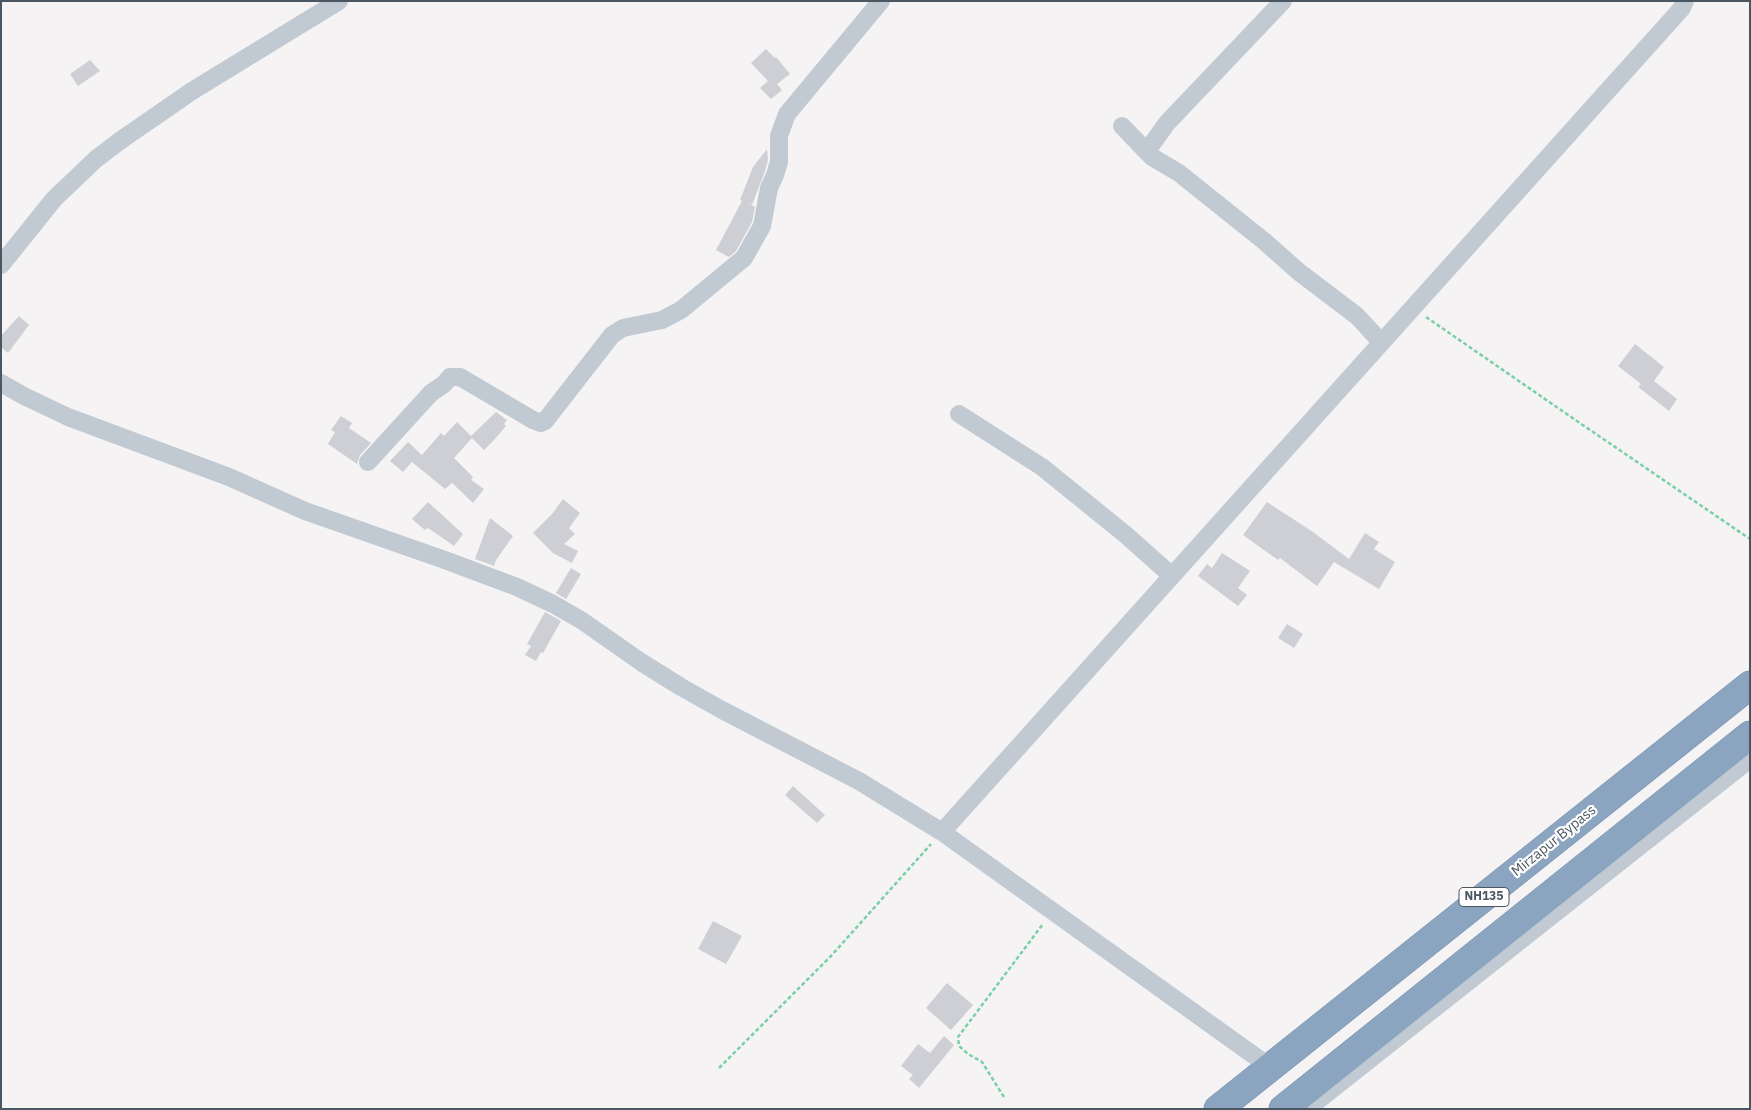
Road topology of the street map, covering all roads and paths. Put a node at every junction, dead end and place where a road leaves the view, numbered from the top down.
1 (338, 1) edge
2 (881, 1) edge
3 (1282, 1) edge
4 (1685, 1) edge
5 (1122, 126) dead end
6 (1147, 151) junction
7 (1, 265) edge
8 (1412, 307) junction
9 (1381, 342) junction
10 (1, 383) edge
11 (959, 414) dead end
12 (368, 462) dead end
13 (1750, 539) edge
14 (1172, 576) junction
15 (1750, 685) edge
16 (1750, 736) edge
17 (1750, 759) edge
18 (942, 832) junction
19 (1053, 910) junction
20 (1270, 1067) junction
21 (719, 1068) dead end
22 (1004, 1097) dead end
23 (1318, 1106) edge
24 (1218, 1109) edge
25 (1283, 1109) edge

1 - 7 street
2 - 12 street
3 - 6 street
4 - 8 street
5 - 6 street
6 - 9 street
8 - 9 street
8 - 13 path
9 - 14 street
10 - 18 street
11 - 14 street
14 - 18 street
15 - 20 highway, Mirzapur Bypass / NH135
16 - 25 highway, NH135
17 - 23 street
18 - 19 street
18 - 21 path
19 - 20 street
19 - 22 path
20 - 24 highway, Mirzapur Bypass / NH135

